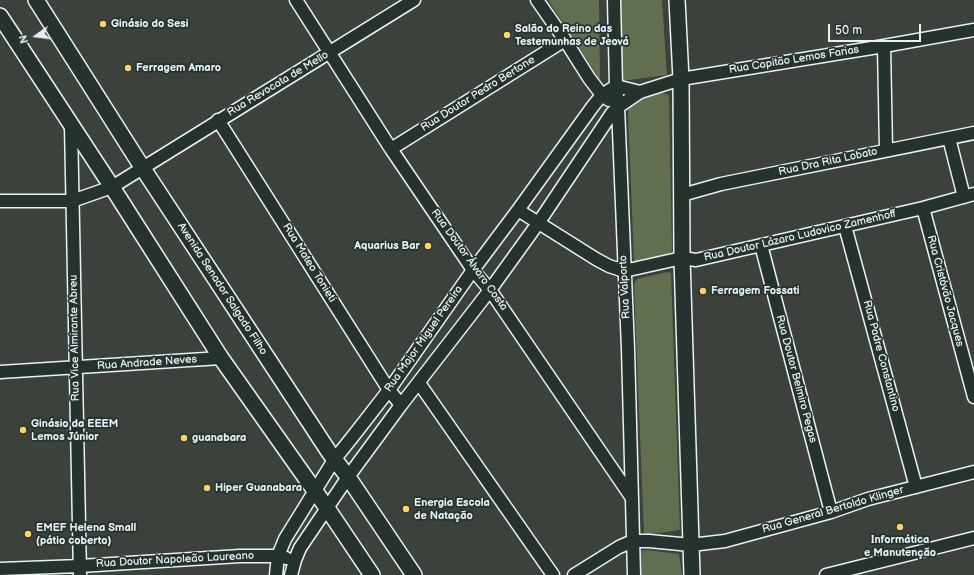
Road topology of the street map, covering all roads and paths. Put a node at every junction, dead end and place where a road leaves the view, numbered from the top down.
1 (36, 0) edge
2 (296, 0) edge
3 (414, 0) edge
4 (537, 0) edge
5 (614, 0) edge
6 (677, 0) edge
7 (0, 16) edge
8 (974, 30) edge
9 (566, 40) junction
10 (884, 46) junction
11 (330, 52) junction
12 (681, 79) junction
13 (616, 86) junction
14 (640, 92) junction
15 (602, 95) junction
16 (618, 107) junction
17 (218, 120) junction
18 (72, 125) junction
19 (974, 133) edge
20 (948, 138) junction
21 (391, 149) junction
22 (886, 150) junction
23 (142, 167) junction
24 (112, 187) junction
25 (682, 195) junction
26 (969, 196) edge
27 (0, 201) edge
28 (72, 201) junction
29 (923, 208) junction
30 (518, 210) junction
31 (539, 222) junction
32 (845, 226) junction
33 (761, 245) junction
34 (682, 258) junction
35 (473, 270) junction
36 (624, 271) junction
37 (490, 290) junction
38 (221, 358) junction
39 (76, 368) junction
40 (0, 372) edge
41 (419, 383) junction
42 (389, 390) junction
43 (974, 397) edge
44 (401, 405) junction
45 (334, 460) junction
46 (974, 472) edge
47 (348, 477) junction
48 (916, 487) junction
49 (315, 492) junction
50 (632, 498) junction
51 (327, 508) junction
52 (831, 512) junction
53 (974, 538) edge
54 (633, 541) junction
55 (691, 545) junction
56 (278, 556) junction
57 (295, 560) junction
58 (0, 569) edge
59 (80, 570) edge
60 (276, 575) edge
61 (291, 575) edge
62 (372, 575) edge
63 (414, 575) edge
64 (553, 575) edge
65 (574, 575) edge
66 (634, 575) edge
67 (692, 575) edge
68 (826, 575) edge

1 - 23 main road, Avenida Senador Salgado Filho
2 - 11 street, Rua Doutor Álvaro Costa
3 - 11 street, Rua Revocata de Mello
4 - 9 street
5 - 13 street, Rua Valporto
6 - 12 main road
7 - 18 main road
8 - 10 street, Rua Capitão Lemos Farias
9 - 15 street
9 - 21 street, Rua Doutor Pedro Bertone
10 - 12 street, Rua Capitão Lemos Farias
10 - 22 street
11 - 17 street, Rua Revocata de Mello
11 - 21 street, Rua Doutor Álvaro Costa
12 - 14 street, Rua Capitão Lemos Farias
12 - 25 main road
13 - 14 street
13 - 15 street, Rua Major Miguel Pereira
13 - 16 street, Rua Valporto
14 - 16 street, Rua Capitão Lemos Farias
15 - 16 street
15 - 30 street, Rua Major Miguel Pereira
16 - 31 street, Rua Major Miguel Pereira
16 - 36 street, Rua Valporto
17 - 23 street, Rua Revocata de Mello
17 - 42 street, Rua Mateo Tonieti
18 - 24 main road
18 - 28 street, Rua Vice Almirante Abreu
19 - 20 street, Rua Dra Rita Lobato
20 - 22 street, Rua Dra Rita Lobato
20 - 26 street
21 - 35 street, Rua Doutor Álvaro Costa
22 - 25 street, Rua Dra Rita Lobato
23 - 24 street, Rua Revocata de Mello
23 - 45 main road, Avenida Senador Salgado Filho
24 - 28 street, Rua Revocata de Mello
24 - 38 main road
25 - 34 main road
26 - 29 street, Rua Doutor Lázaro Ludovico Zamenhoff
27 - 28 street, Rua Revocata de Mello
28 - 39 street, Rua Vice Almirante Abreu
29 - 32 street, Rua Doutor Lázaro Ludovico Zamenhoff
29 - 43 street, Rua Cristóvão Jacques
30 - 31 street
30 - 35 street, Rua Major Miguel Pereira
31 - 36 street
31 - 37 street, Rua Major Miguel Pereira
32 - 33 street, Rua Doutor Lázaro Ludovico Zamenhoff
32 - 48 street, Rua Padre Constantino
33 - 34 street, Rua Doutor Lázaro Ludovico Zamenhoff
33 - 52 street, Rua Doutor Belmiro Pegas
34 - 36 street, Rua Doutor Lázaro Ludovico Zamenhoff
34 - 55 main road
35 - 37 street, Rua Doutor Álvaro Costa
35 - 42 street, Rua Major Miguel Pereira
36 - 50 street, Rua Valporto
37 - 41 street, Rua Major Miguel Pereira
37 - 50 street, Rua Doutor Álvaro Costa
38 - 39 street, Rua Andrade Neves
38 - 49 main road
39 - 40 street, Rua Andrade Neves
39 - 59 street, Rua Vice Almirante Abreu
41 - 44 street, Rua Major Miguel Pereira
41 - 64 street
42 - 44 street, Rua Mateo Tonieti
42 - 45 street, Rua Major Miguel Pereira
44 - 47 street, Rua Major Miguel Pereira
45 - 47 main road, Avenida Senador Salgado Filho
45 - 49 street
46 - 48 street, Rua General Bertoldo Klinger
47 - 51 street
47 - 63 main road, Avenida Senador Salgado Filho
48 - 52 street, Rua General Bertoldo Klinger
49 - 51 main road
49 - 56 street
50 - 54 street, Rua Valporto
51 - 57 street
51 - 62 main road
52 - 55 street, Rua General Bertoldo Klinger
53 - 68 street
54 - 55 street, Rua General Bertoldo Klinger
54 - 65 street
54 - 66 street, Rua Valporto
55 - 67 main road
56 - 57 street, Rua Doutor Napoleão Laureano
56 - 59 street, Rua Doutor Napoleão Laureano
56 - 60 street
57 - 61 street
58 - 59 street, Rua Doutor Napoleão Laureano

